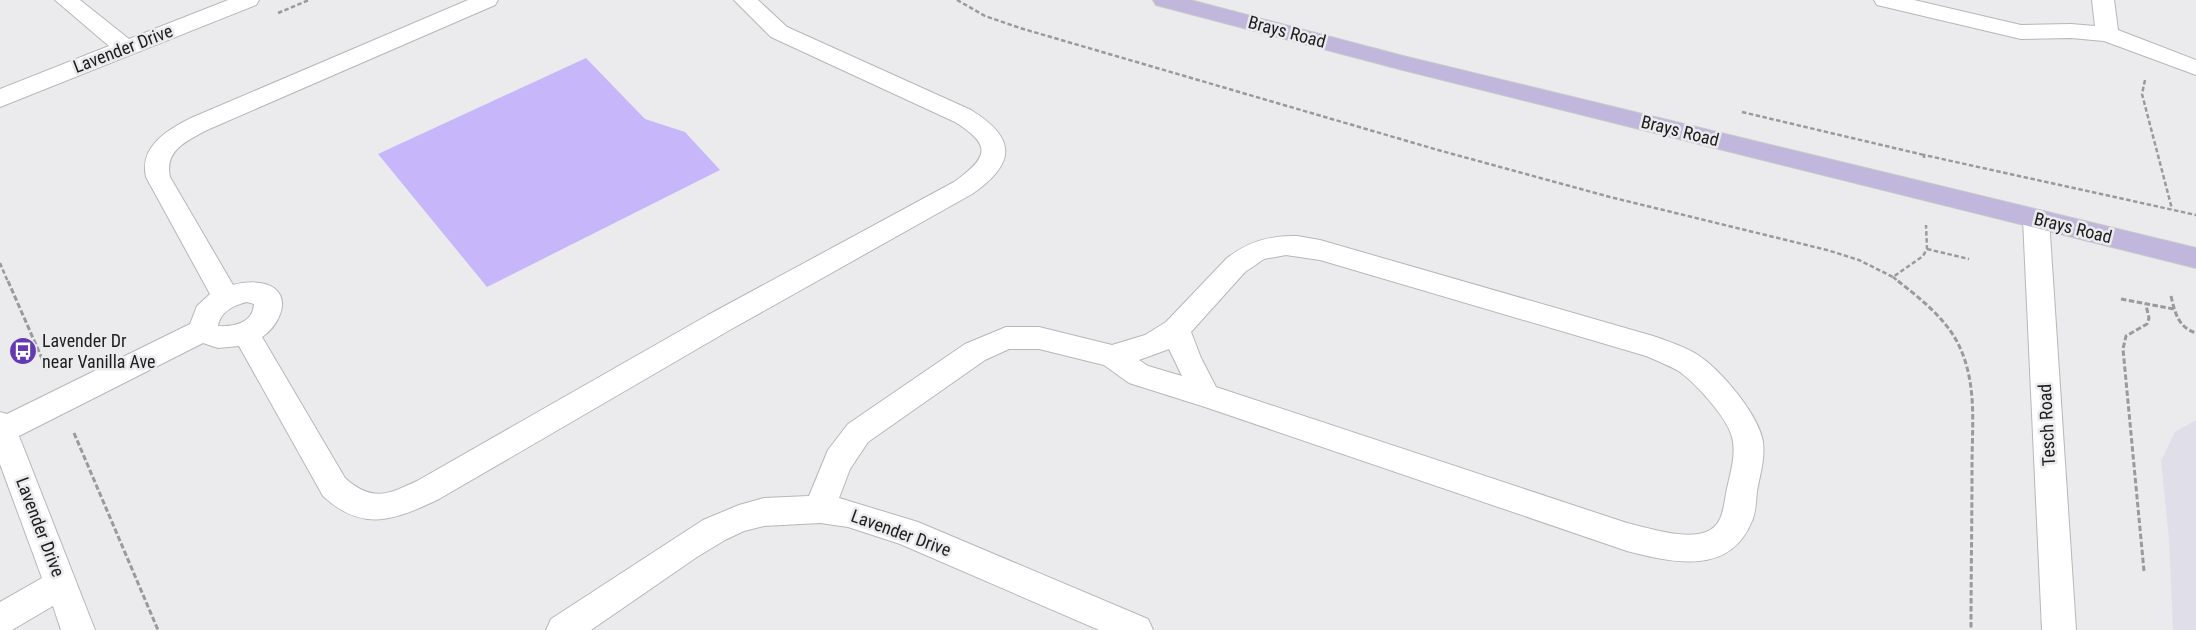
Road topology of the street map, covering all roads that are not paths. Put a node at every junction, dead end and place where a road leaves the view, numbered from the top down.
1 (66, 0) edge
2 (248, 0) edge
3 (487, 0) edge
4 (745, 0) edge
5 (1164, 0) edge
6 (1884, 0) edge
7 (2103, 0) edge
8 (2107, 34) junction
9 (126, 48) junction
10 (2196, 68) edge
11 (0, 99) edge
12 (2036, 219) junction
13 (2196, 258) edge
14 (226, 298) junction
15 (204, 330) junction
16 (1176, 330) junction
17 (246, 334) junction
18 (1112, 356) junction
19 (1206, 395) junction
20 (1, 427) edge
21 (820, 509) junction
22 (62, 584) junction
23 (0, 619) edge
24 (78, 630) edge
25 (563, 630) edge
26 (1136, 630) edge
27 (2059, 630) edge

1 - 9 street
2 - 9 street, Lavender Drive
3 - 14 street
4 - 17 street
5 - 12 main road, Brays Road
6 - 8 street
7 - 8 street
8 - 10 street
9 - 11 street, Lavender Drive
12 - 13 main road, Brays Road
12 - 27 street, Tesch Road
14 - 15 street
14 - 17 street
15 - 17 street
15 - 20 street
16 - 18 street
16 - 19 street
16 - 19 street
18 - 19 street
18 - 21 street
20 - 22 street, Lavender Drive
21 - 25 street, Lavender Drive
21 - 26 street, Lavender Drive
22 - 23 street
22 - 24 street, Lavender Drive

